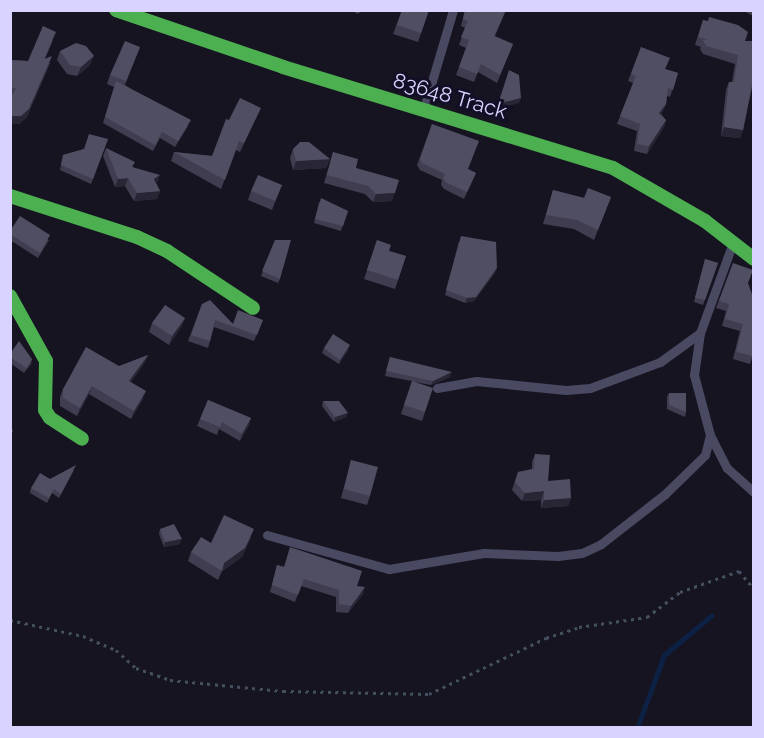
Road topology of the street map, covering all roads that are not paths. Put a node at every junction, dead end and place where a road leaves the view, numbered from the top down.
1 (116, 10) edge
2 (453, 10) edge
3 (423, 111) junction
4 (10, 196) edge
5 (732, 245) junction
6 (753, 259) edge
7 (10, 296) edge
8 (254, 308) dead end
9 (700, 333) junction
10 (437, 388) dead end
11 (710, 435) junction
12 (82, 439) dead end
13 (753, 492) edge
14 (267, 535) dead end

1 - 3 street, 83648 Track
2 - 3 lane
3 - 5 street, 83648 Track
4 - 8 street
5 - 6 street, 83648 Track
5 - 9 lane
7 - 12 street
9 - 10 lane
9 - 11 lane
11 - 13 lane
11 - 14 lane

